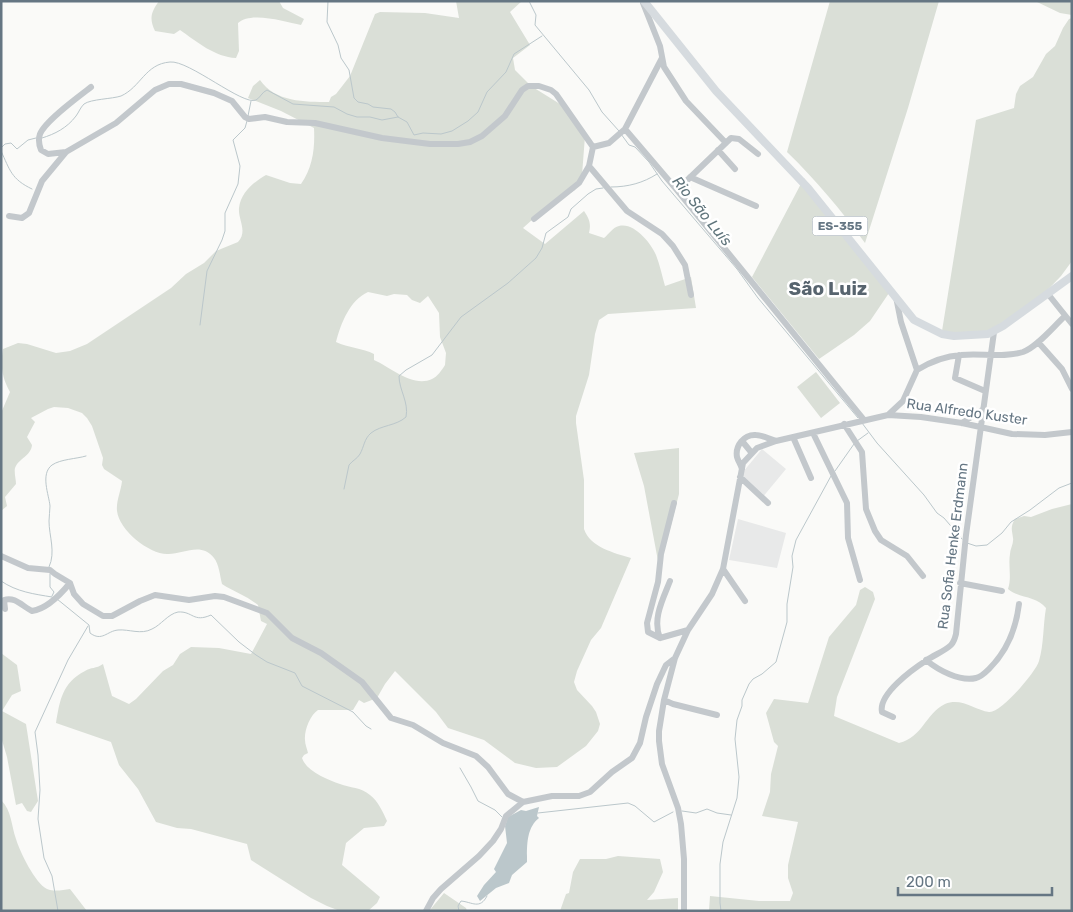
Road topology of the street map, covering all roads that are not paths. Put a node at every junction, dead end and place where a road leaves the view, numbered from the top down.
1 (643, 1) edge
2 (662, 58) junction
3 (91, 87) dead end
4 (622, 131) junction
5 (726, 143) junction
6 (593, 147) junction
7 (718, 150) junction
8 (66, 152) junction
9 (758, 154) dead end
10 (588, 166) junction
11 (735, 169) dead end
12 (690, 177) junction
13 (677, 190) junction
14 (756, 206) dead end
15 (9, 216) dead end
16 (534, 219) dead end
17 (1071, 278) edge
18 (1048, 294) junction
19 (691, 295) dead end
20 (895, 295) junction
21 (1065, 316) junction
22 (1072, 324) edge
23 (994, 332) junction
24 (1038, 342) junction
25 (959, 355) junction
26 (990, 356) junction
27 (917, 370) junction
28 (1072, 389) edge
29 (985, 391) junction
30 (982, 410) junction
31 (888, 415) junction
32 (863, 420) junction
33 (962, 423) junction
34 (847, 424) junction
35 (980, 426) junction
36 (1072, 432) edge
37 (813, 433) junction
38 (754, 435) junction
39 (793, 437) junction
40 (742, 440) junction
41 (776, 441) junction
42 (760, 446) junction
43 (751, 452) junction
44 (743, 470) junction
45 (740, 477) junction
46 (811, 478) dead end
47 (674, 503) dead end
48 (768, 503) dead end
49 (1, 556) edge
50 (723, 569) junction
51 (923, 576) dead end
52 (860, 580) dead end
53 (670, 581) dead end
54 (960, 583) junction
55 (70, 584) junction
56 (1002, 591) dead end
57 (745, 601) dead end
58 (1019, 604) dead end
59 (5, 609) dead end
60 (688, 630) junction
61 (660, 638) junction
62 (675, 658) junction
63 (926, 660) junction
64 (664, 700) junction
65 (717, 715) dead end
66 (894, 717) dead end
67 (523, 802) junction
68 (426, 911) edge
69 (684, 911) edge

1 - 2 street
1 - 20 main road, ES-355
2 - 4 street
2 - 5 street
3 - 8 street
4 - 6 street
4 - 13 street
5 - 7 street
5 - 9 street
6 - 8 street
6 - 10 street
7 - 11 street
7 - 12 street
8 - 15 street
10 - 16 street
10 - 19 street
12 - 13 street
12 - 14 street
13 - 32 street
17 - 18 main road, ES-355
18 - 21 street
18 - 23 main road, ES-355
20 - 23 main road, ES-355
20 - 27 street
21 - 22 street
21 - 24 street
23 - 26 street, Rua Sofia Henke Erdmann
24 - 26 street
24 - 28 street
25 - 26 street
25 - 27 street
25 - 29 street
26 - 29 street, Rua Sofia Henke Erdmann
27 - 31 street
29 - 30 street, Rua Sofia Henke Erdmann
30 - 33 street
30 - 35 street, Rua Sofia Henke Erdmann
31 - 32 street, Rua Alfredo Kuster
31 - 33 street, Rua Alfredo Kuster
32 - 34 street, Rua Alfredo Kuster
33 - 35 street, Rua Alfredo Kuster
34 - 37 street, Rua Alfredo Kuster
34 - 51 street
35 - 36 street, Rua Alfredo Kuster
35 - 54 street, Rua Sofia Henke Erdmann
37 - 39 street, Rua Alfredo Kuster
37 - 52 street
38 - 40 street
38 - 41 street
38 - 42 street
39 - 41 street, Rua Alfredo Kuster
39 - 46 street
40 - 43 street
40 - 44 street
41 - 42 street, Rua Alfredo Kuster
42 - 43 street, Rua Alfredo Kuster
43 - 44 street
44 - 45 street
45 - 48 street
45 - 50 street
47 - 61 street
49 - 55 street
50 - 57 street
50 - 60 street
53 - 61 street
54 - 56 street
54 - 63 street, Rua Sofia Henke Erdmann
55 - 59 street
55 - 67 street
58 - 63 street
60 - 61 street
60 - 62 street
62 - 64 street
62 - 67 street
63 - 66 street, Rua Sofia Henke Erdmann
64 - 65 street
64 - 69 street
67 - 68 street

